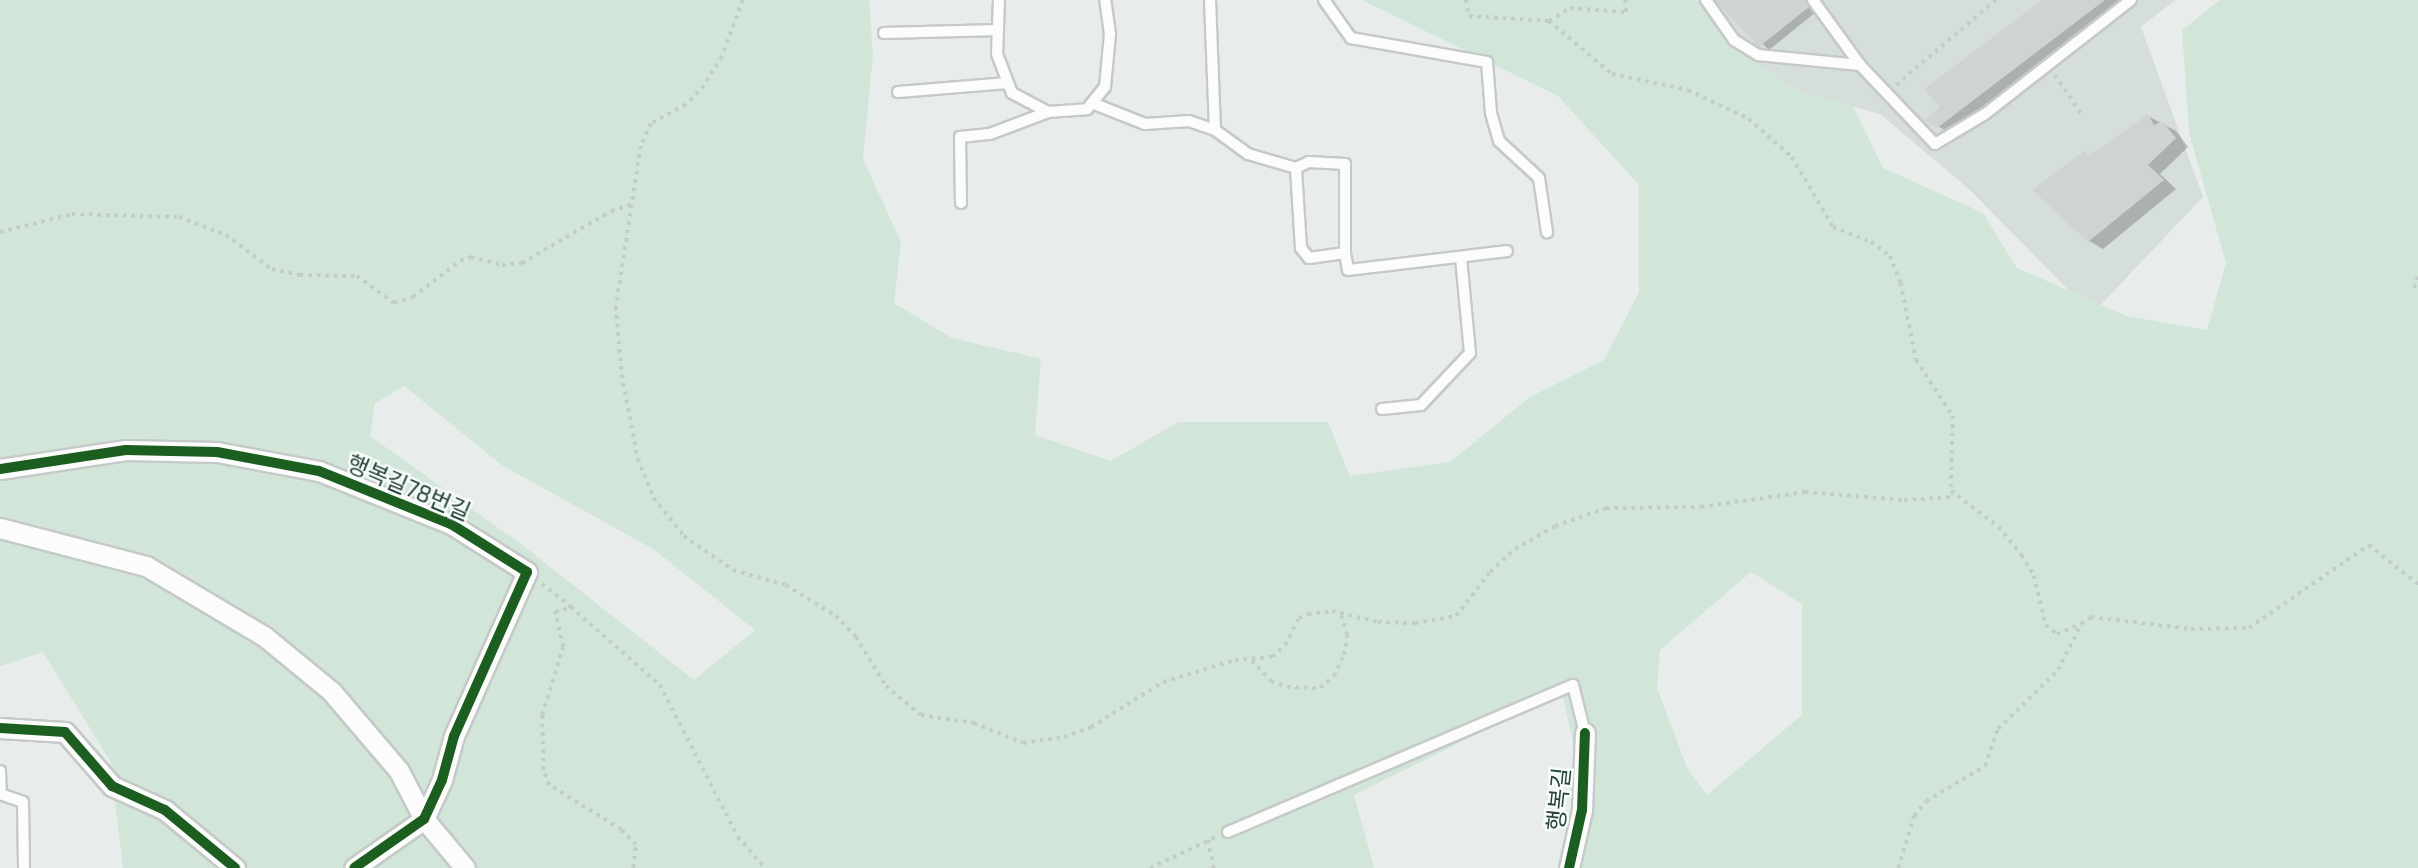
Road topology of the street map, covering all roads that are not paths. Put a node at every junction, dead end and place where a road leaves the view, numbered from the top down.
1 (999, 0) edge
2 (1105, 0) edge
3 (1210, 0) edge
4 (1324, 0) edge
5 (1706, 0) edge
6 (1813, 0) edge
7 (2131, 0) edge
8 (998, 30) junction
9 (884, 33) dead end
10 (1860, 65) junction
11 (1008, 83) junction
12 (898, 92) dead end
13 (1092, 103) junction
14 (1048, 112) junction
15 (1215, 130) junction
16 (1296, 168) junction
17 (961, 203) dead end
18 (1547, 232) dead end
19 (1507, 251) dead end
20 (1345, 253) junction
21 (1461, 257) junction
22 (1382, 409) dead end
23 (0, 469) edge
24 (0, 528) edge
25 (0, 728) edge
26 (1585, 733) joint
27 (0, 771) edge
28 (1, 794) edge
29 (424, 818) junction
30 (1228, 832) dead end
31 (24, 868) edge
32 (234, 868) edge
33 (354, 868) edge
34 (465, 868) edge
35 (1569, 868) edge

1 - 8 lane
2 - 13 lane
3 - 15 lane
4 - 18 lane
5 - 10 lane
6 - 10 lane
7 - 10 lane
8 - 9 lane
8 - 11 lane
11 - 12 lane
11 - 14 lane
13 - 14 lane
13 - 15 lane
14 - 17 lane
15 - 16 lane
16 - 20 lane
16 - 20 lane
19 - 21 lane
20 - 21 lane
21 - 22 lane
23 - 29 street, 행복길78번길
24 - 29 street
25 - 32 street
26 - 30 lane
26 - 35 street, 행복길
27 - 28 lane
28 - 31 lane
29 - 33 street
29 - 34 street

